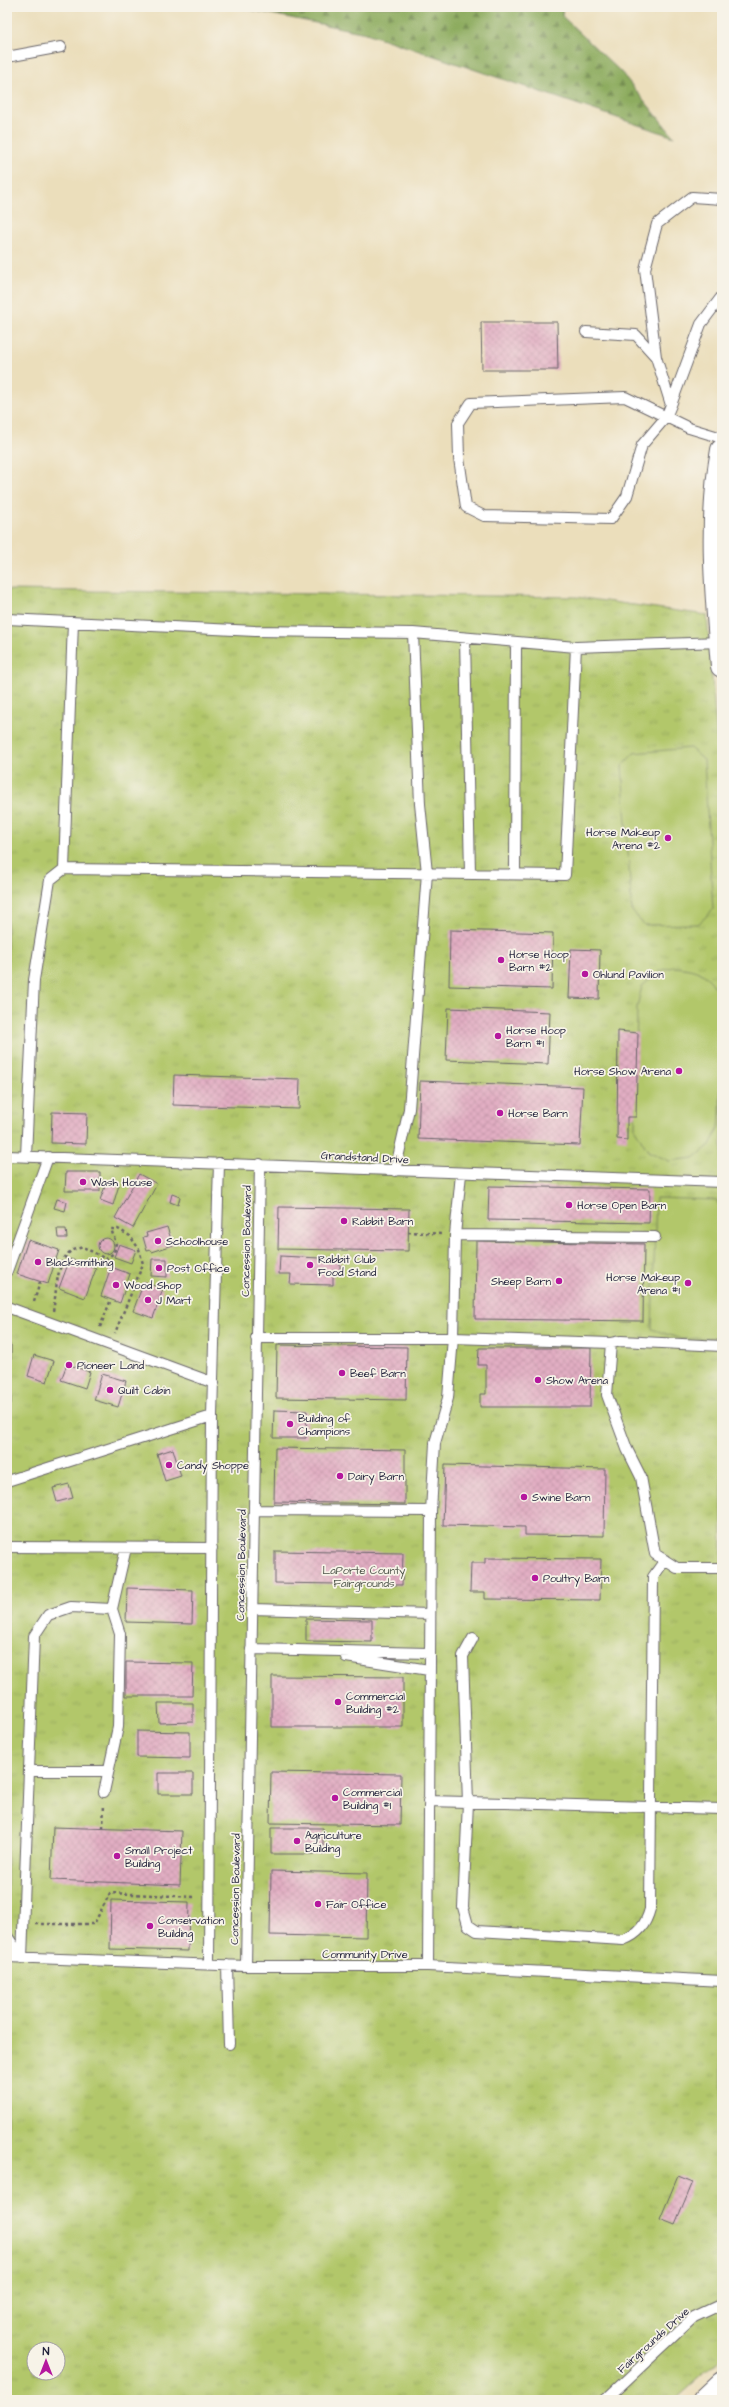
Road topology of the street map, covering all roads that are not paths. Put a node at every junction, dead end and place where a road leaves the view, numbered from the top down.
1 (62, 47) dead end
2 (7, 57) edge
3 (722, 199) edge
4 (722, 296) edge
5 (586, 332) dead end
6 (656, 357) junction
7 (671, 405) junction
8 (666, 417) junction
9 (722, 438) edge
10 (722, 450) edge
11 (7, 619) edge
12 (73, 622) junction
13 (413, 633) junction
14 (465, 638) junction
15 (516, 642) junction
16 (720, 642) junction
17 (576, 647) junction
18 (722, 666) edge
19 (64, 869) junction
20 (427, 873) junction
21 (470, 873) junction
22 (515, 874) junction
23 (7, 1156) edge
24 (26, 1156) junction
25 (48, 1157) junction
26 (219, 1163) junction
27 (260, 1164) junction
28 (395, 1170) junction
29 (461, 1174) junction
30 (722, 1182) edge
31 (455, 1235) junction
32 (655, 1238) dead end
33 (7, 1271) edge
34 (7, 1307) edge
35 (256, 1338) junction
36 (453, 1338) junction
37 (611, 1343) junction
38 (722, 1346) edge
39 (214, 1383) junction
40 (212, 1416) junction
41 (7, 1481) edge
42 (254, 1510) junction
43 (432, 1511) junction
44 (7, 1547) edge
45 (126, 1548) junction
46 (212, 1548) junction
47 (665, 1560) junction
48 (722, 1568) edge
49 (112, 1609) junction
50 (252, 1609) junction
51 (430, 1614) junction
52 (473, 1638) dead end
53 (251, 1649) junction
54 (306, 1651) junction
55 (430, 1653) junction
56 (429, 1670) junction
57 (29, 1771) junction
58 (107, 1771) junction
59 (104, 1792) road end
60 (428, 1801) junction
61 (468, 1803) junction
62 (652, 1807) junction
63 (722, 1809) edge
64 (7, 1936) edge
65 (7, 1957) edge
66 (22, 1958) junction
67 (209, 1965) junction
68 (227, 1966) junction
69 (246, 1966) junction
70 (428, 1966) junction
71 (722, 1981) edge
72 (229, 2044) dead end
73 (722, 2304) edge
74 (722, 2383) edge
75 (605, 2400) edge
76 (704, 2400) edge

1 - 2 lane
3 - 6 lane
4 - 7 lane
5 - 6 lane
6 - 7 lane
7 - 8 lane
8 - 8 lane
8 - 9 lane
10 - 16 street
11 - 12 lane
12 - 13 lane
12 - 19 lane
13 - 14 lane
13 - 20 lane
14 - 15 lane
14 - 21 lane
15 - 17 lane
15 - 22 lane
16 - 17 lane
16 - 18 street
17 - 22 lane
19 - 20 lane
19 - 24 lane
20 - 21 lane
20 - 28 lane
21 - 22 lane
23 - 24 lane, Grandstand Drive
24 - 25 lane, Grandstand Drive
25 - 26 lane, Grandstand Drive
25 - 33 lane
26 - 27 lane, Grandstand Drive
26 - 39 lane
27 - 28 lane, Grandstand Drive
27 - 35 lane, Concession Boulevard
28 - 29 lane, Grandstand Drive
29 - 30 lane, Grandstand Drive
29 - 31 lane
31 - 32 lane
31 - 36 lane
34 - 39 lane
35 - 36 lane
35 - 42 lane, Concession Boulevard
36 - 37 lane
36 - 43 lane
37 - 38 lane
37 - 47 lane
39 - 40 lane
40 - 41 lane
40 - 46 lane
42 - 43 lane
42 - 50 lane, Concession Boulevard
43 - 51 lane
44 - 45 lane
45 - 46 lane
45 - 49 lane
46 - 67 lane
47 - 48 lane
47 - 62 lane
49 - 57 lane
49 - 58 lane
50 - 51 lane
50 - 53 lane, Concession Boulevard
51 - 55 lane
52 - 61 lane
53 - 54 lane
53 - 69 lane, Concession Boulevard
54 - 55 lane
54 - 56 lane
55 - 56 lane
56 - 60 lane
57 - 58 lane
57 - 66 lane
58 - 59 lane
60 - 61 lane
60 - 70 lane
61 - 62 lane
61 - 62 lane
62 - 63 lane
64 - 66 lane
65 - 66 lane, Community Drive
66 - 67 lane, Community Drive
67 - 68 lane, Community Drive
68 - 69 lane, Community Drive
68 - 72 lane
69 - 70 lane, Community Drive
70 - 71 lane, Community Drive
73 - 75 lane, Fairgrounds Drive
74 - 76 street

